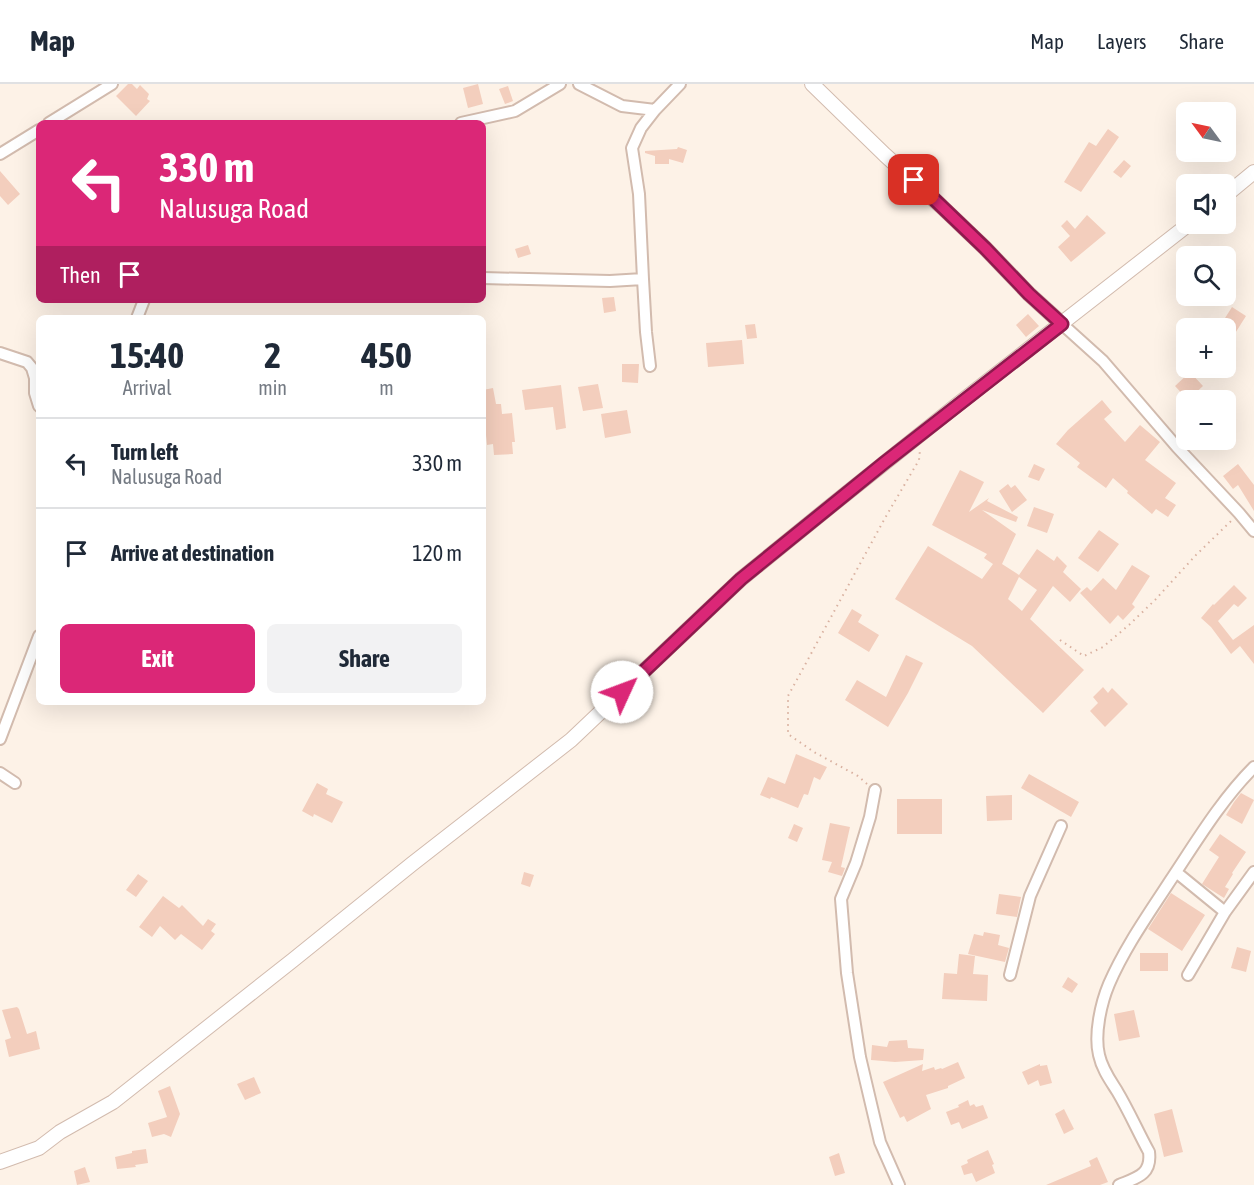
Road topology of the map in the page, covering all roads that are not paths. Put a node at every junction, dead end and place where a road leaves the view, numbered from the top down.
1 (112, 84) edge
2 (561, 84) edge
3 (579, 84) edge
4 (680, 84) edge
5 (812, 84) edge
6 (655, 110) junction
7 (54, 120) edge
8 (474, 120) edge
9 (36, 131) edge
10 (0, 154) edge
11 (1254, 172) edge
12 (1236, 187) edge
13 (1176, 234) edge
14 (486, 278) edge
15 (643, 279) junction
16 (1062, 324) junction
17 (0, 353) edge
18 (650, 366) dead end
19 (36, 396) edge
20 (1254, 531) edge
21 (36, 644) edge
22 (0, 739) edge
23 (1254, 767) edge
24 (0, 773) edge
25 (15, 783) dead end
26 (875, 790) road end
27 (1061, 826) dead end
28 (1254, 872) edge
29 (1176, 873) junction
30 (1225, 912) junction
31 (1010, 975) dead end
32 (1188, 975) dead end
33 (0, 1162) edge
34 (899, 1185) edge
35 (1119, 1185) edge

1 - 7 street
2 - 8 street
3 - 6 street
4 - 6 street
5 - 16 street
6 - 15 street
9 - 10 street
11 - 12 street
13 - 16 street
14 - 15 street
15 - 18 street
16 - 20 street
16 - 33 street
17 - 19 street
21 - 22 street
23 - 29 street
24 - 25 street
26 - 34 street
27 - 31 street
28 - 30 street
29 - 30 street
29 - 35 street
30 - 32 street

